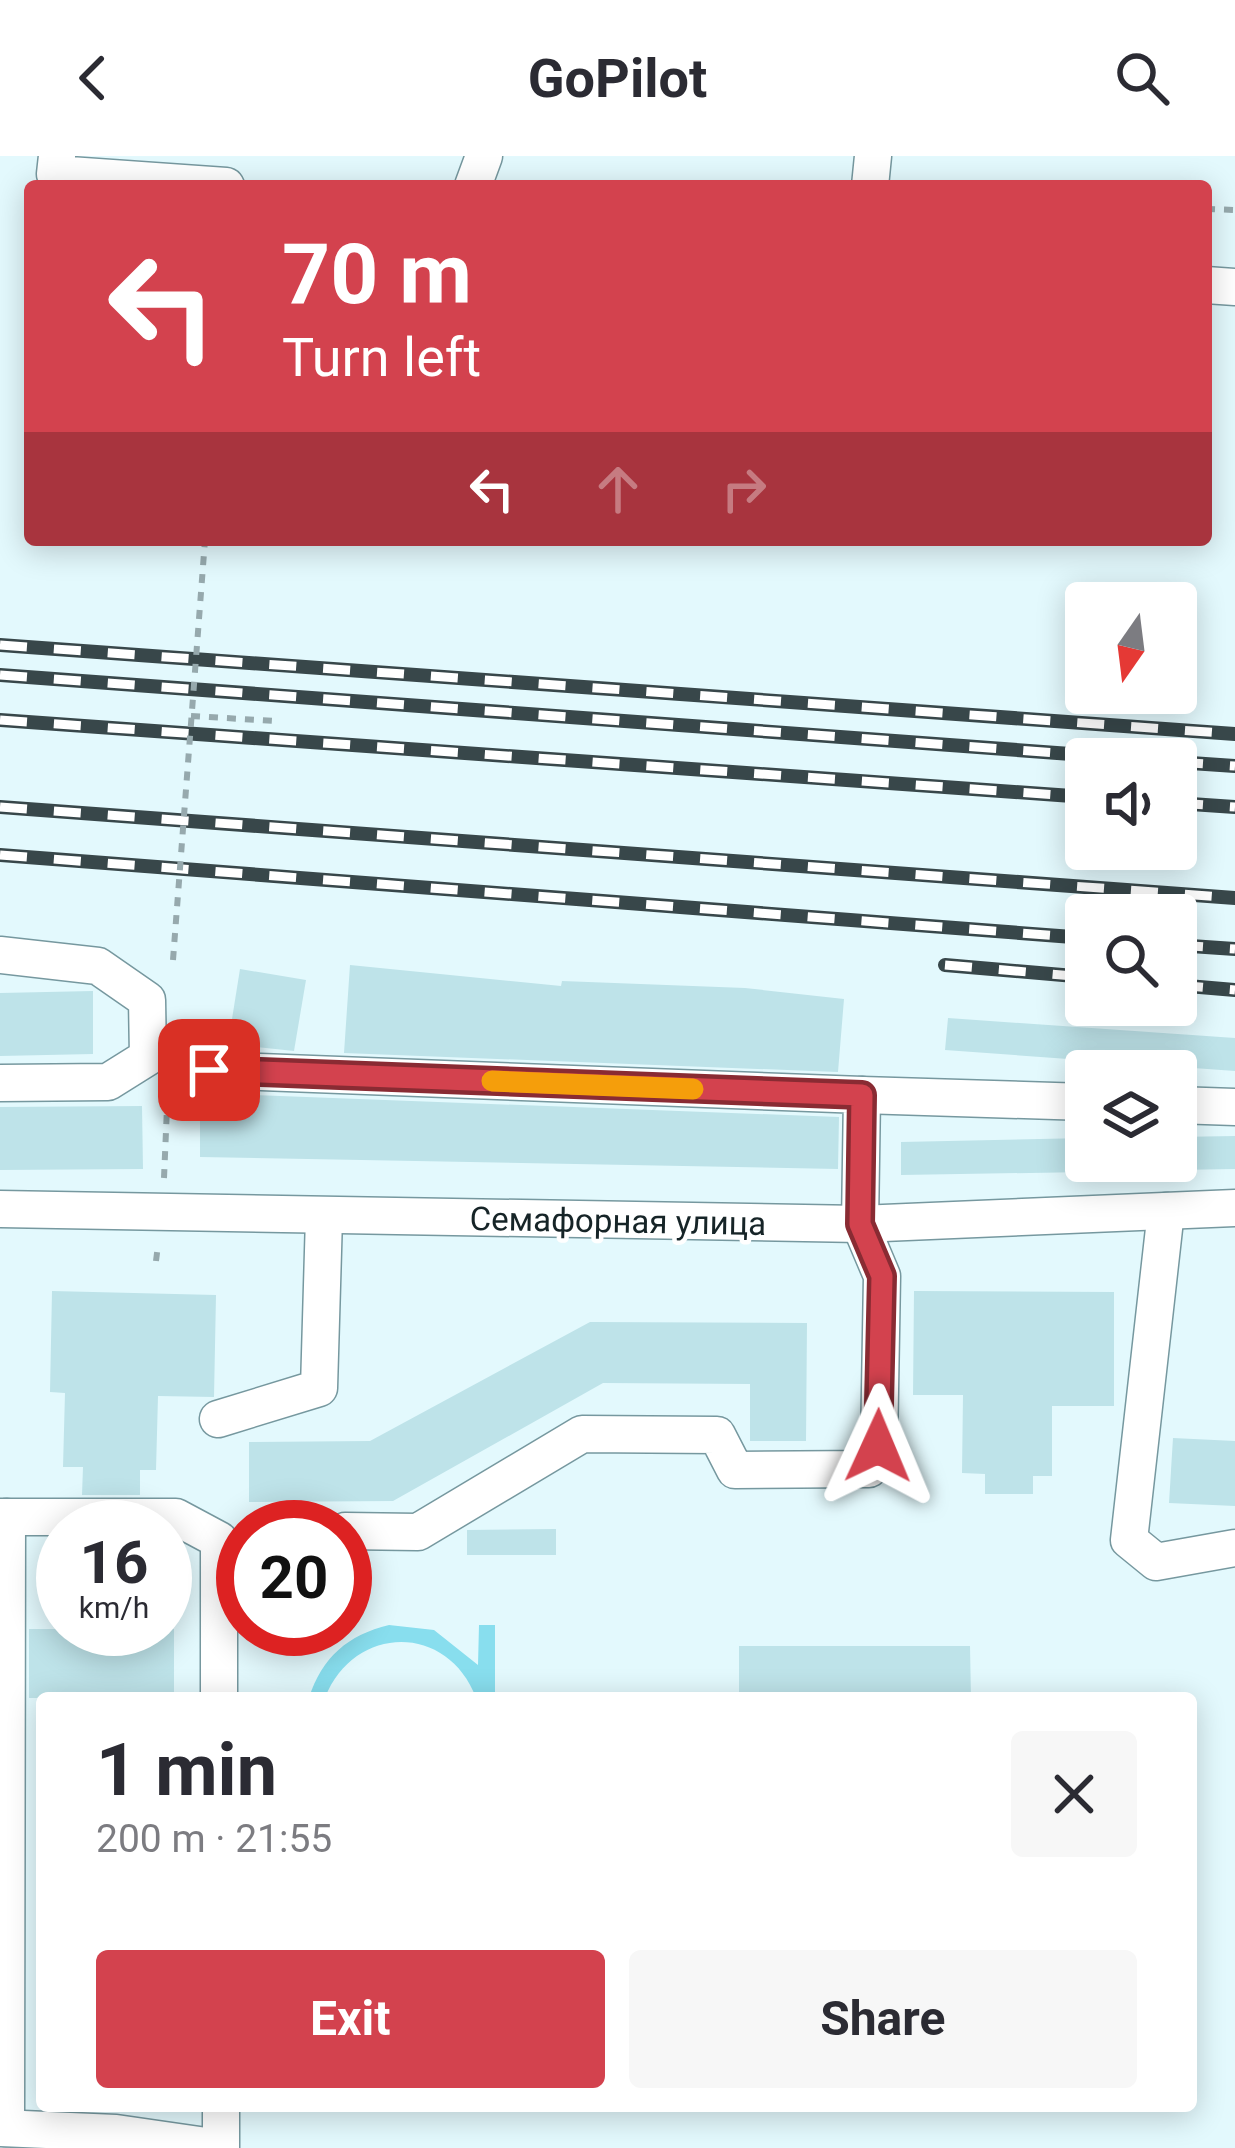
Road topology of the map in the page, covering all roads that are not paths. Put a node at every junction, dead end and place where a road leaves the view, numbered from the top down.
1 (57, 156) edge
2 (140, 180) edge
3 (0, 955) edge
4 (209, 1070) dead end
5 (0, 1083) edge
6 (862, 1095) junction
7 (1065, 1101) edge
8 (1197, 1106) edge
9 (1235, 1107) edge
10 (1235, 1208) edge
11 (0, 1209) edge
12 (1166, 1211) junction
13 (324, 1216) junction
14 (860, 1224) junction
15 (218, 1419) dead end
16 (4, 1517) edge
17 (372, 1531) edge
18 (1235, 1548) edge
19 (219, 1692) edge
20 (221, 2112) edge
21 (3, 2128) edge
22 (116, 2140) edge
23 (220, 2148) edge

1 - 2 street
3 - 5 street
4 - 6 street
6 - 7 street
6 - 14 street
8 - 9 street
10 - 12 street, Семафорная улица
11 - 13 street, Семафорная улица
12 - 14 street, Семафорная улица
12 - 18 street
13 - 14 street, Семафорная улица
13 - 15 street
14 - 17 street
16 - 19 street
16 - 21 street
20 - 23 street
21 - 22 street
22 - 23 street

